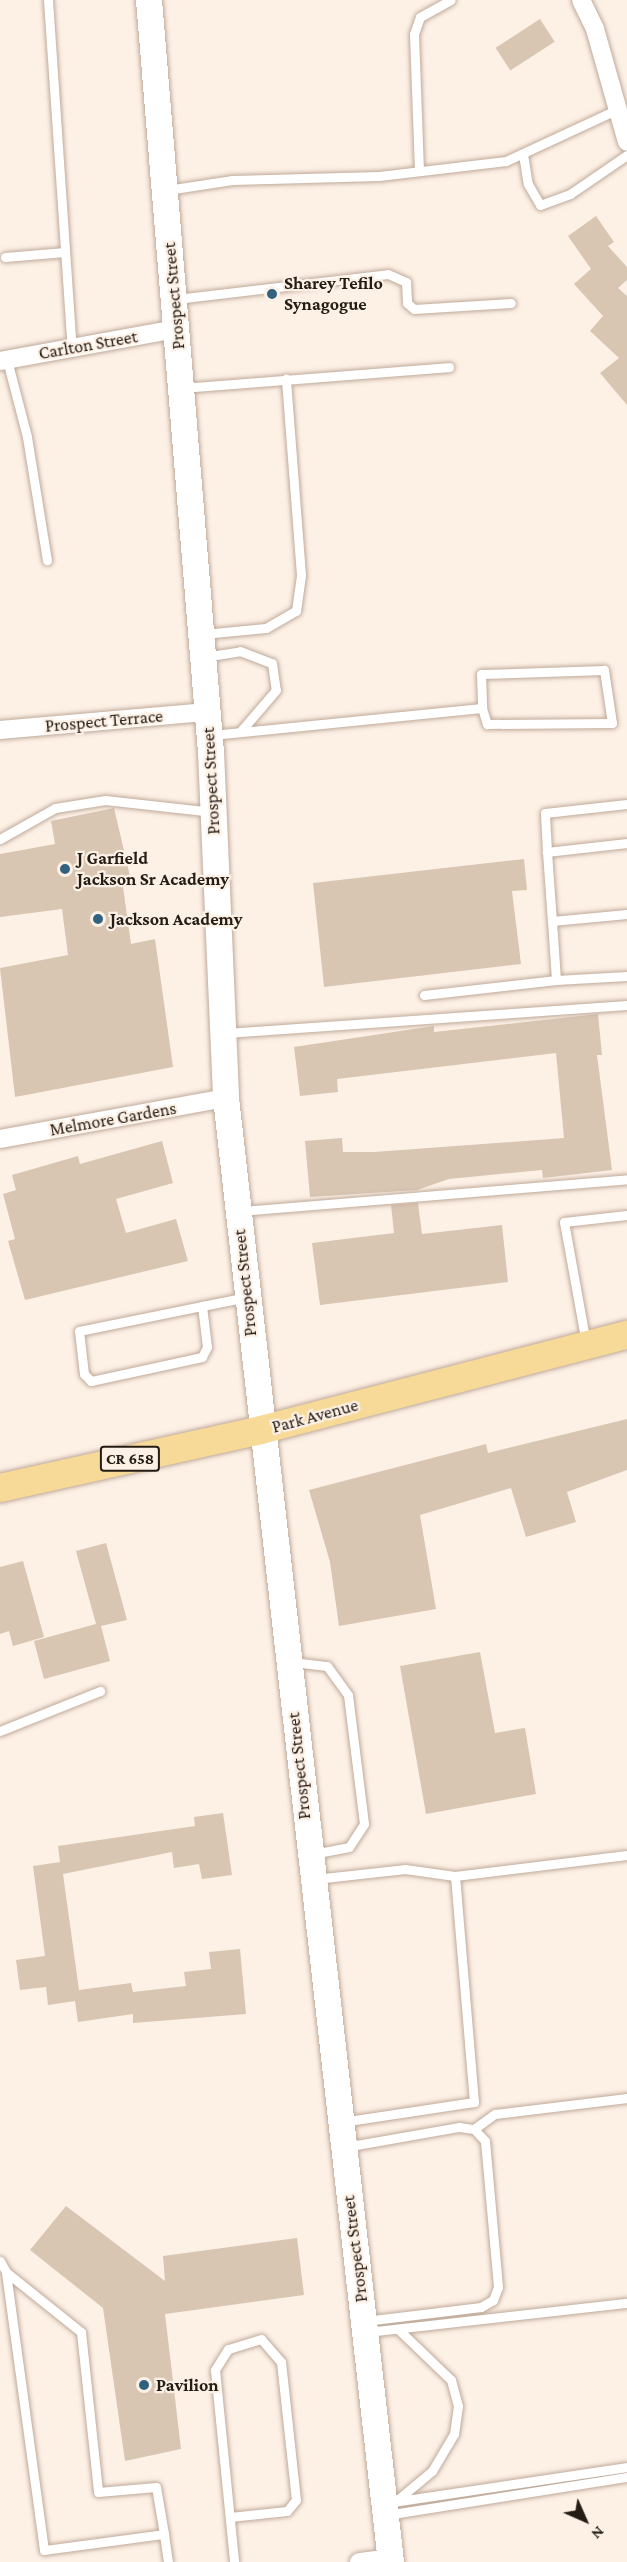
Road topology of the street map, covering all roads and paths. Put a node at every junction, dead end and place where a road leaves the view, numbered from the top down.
1 (48, 0) edge
2 (149, 0) edge
3 (451, 0) edge
4 (581, 0) edge
5 (618, 109) junction
6 (627, 142) edge
7 (523, 154) junction
8 (627, 155) edge
9 (419, 171) junction
10 (165, 190) junction
11 (65, 252) junction
12 (5, 257) dead end
13 (174, 299) junction
14 (511, 303) dead end
15 (176, 329) junction
16 (72, 348) junction
17 (4, 361) edge
18 (449, 367) dead end
19 (285, 379) junction
20 (181, 388) junction
21 (47, 560) dead end
22 (202, 646) junction
23 (482, 708) junction
24 (208, 723) junction
25 (0, 730) edge
26 (240, 732) junction
27 (627, 804) edge
28 (213, 812) junction
29 (0, 839) edge
30 (627, 843) edge
31 (547, 852) junction
32 (627, 914) edge
33 (552, 921) junction
34 (627, 976) edge
35 (556, 980) junction
36 (424, 995) dead end
37 (627, 1005) edge
38 (223, 1033) junction
39 (226, 1098) junction
40 (0, 1139) edge
41 (627, 1179) edge
42 (238, 1211) junction
43 (627, 1215) edge
44 (247, 1297) junction
45 (202, 1306) junction
46 (627, 1335) edge
47 (587, 1345) junction
48 (261, 1430) junction
49 (0, 1488) edge
50 (287, 1662) junction
51 (100, 1691) dead end
52 (0, 1731) edge
53 (627, 1855) edge
54 (311, 1867) junction
55 (455, 1876) junction
56 (627, 2098) edge
57 (474, 2128) junction
58 (341, 2135) junction
59 (0, 2261) edge
60 (6, 2272) junction
61 (627, 2303) edge
62 (364, 2327) junction
63 (398, 2329) junction
64 (627, 2467) edge
65 (627, 2477) edge
66 (388, 2506) junction
67 (230, 2517) junction
68 (164, 2534) junction
69 (390, 2560) edge
70 (168, 2562) edge
71 (234, 2562) edge
72 (359, 2562) edge

1 - 11 lane
2 - 10 street, Prospect Street
3 - 9 lane
4 - 5 street
5 - 6 street
5 - 7 lane
7 - 8 lane
7 - 9 lane
9 - 10 lane
10 - 13 street, Prospect Street
11 - 12 lane
11 - 16 lane
13 - 14 lane
13 - 15 street, Prospect Street
15 - 16 street, Carlton Street
15 - 20 street, Prospect Street
16 - 17 street, Carlton Street
17 - 21 lane
18 - 19 lane
19 - 20 lane
19 - 22 lane
20 - 22 street, Prospect Street
22 - 24 street, Prospect Street
22 - 26 lane
23 - 23 lane
23 - 26 lane
24 - 25 street, Prospect Terrace
24 - 26 lane
24 - 28 street, Prospect Street
27 - 31 lane
28 - 29 lane
28 - 38 street, Prospect Street
30 - 31 lane
31 - 33 lane
32 - 33 lane
33 - 35 lane
34 - 35 lane
35 - 36 lane
37 - 38 lane
38 - 39 street, Prospect Street
39 - 40 street, Melmore Gardens
39 - 42 street, Prospect Street
41 - 42 lane
42 - 44 street, Prospect Street
43 - 47 lane
44 - 45 lane
44 - 48 street, Prospect Street
45 - 45 lane
46 - 47 main road, Park Avenue / CR 658
47 - 48 main road, Park Avenue / CR 658
48 - 49 main road, Park Avenue / CR 658
48 - 50 street, Prospect Street
50 - 54 street, Prospect Street
50 - 54 lane
51 - 52 lane
53 - 55 lane
54 - 55 lane
54 - 58 street, Prospect Street
55 - 58 lane
56 - 57 lane
57 - 58 lane
57 - 62 lane
58 - 62 street, Prospect Street
59 - 60 lane
60 - 68 lane
60 - 68 lane
61 - 63 lane
62 - 63 lane
62 - 66 street, Prospect Street
63 - 66 lane
64 - 66 lane
65 - 66 lane
66 - 69 street, Prospect Street
67 - 67 lane
67 - 71 lane
68 - 70 lane
69 - 72 street

